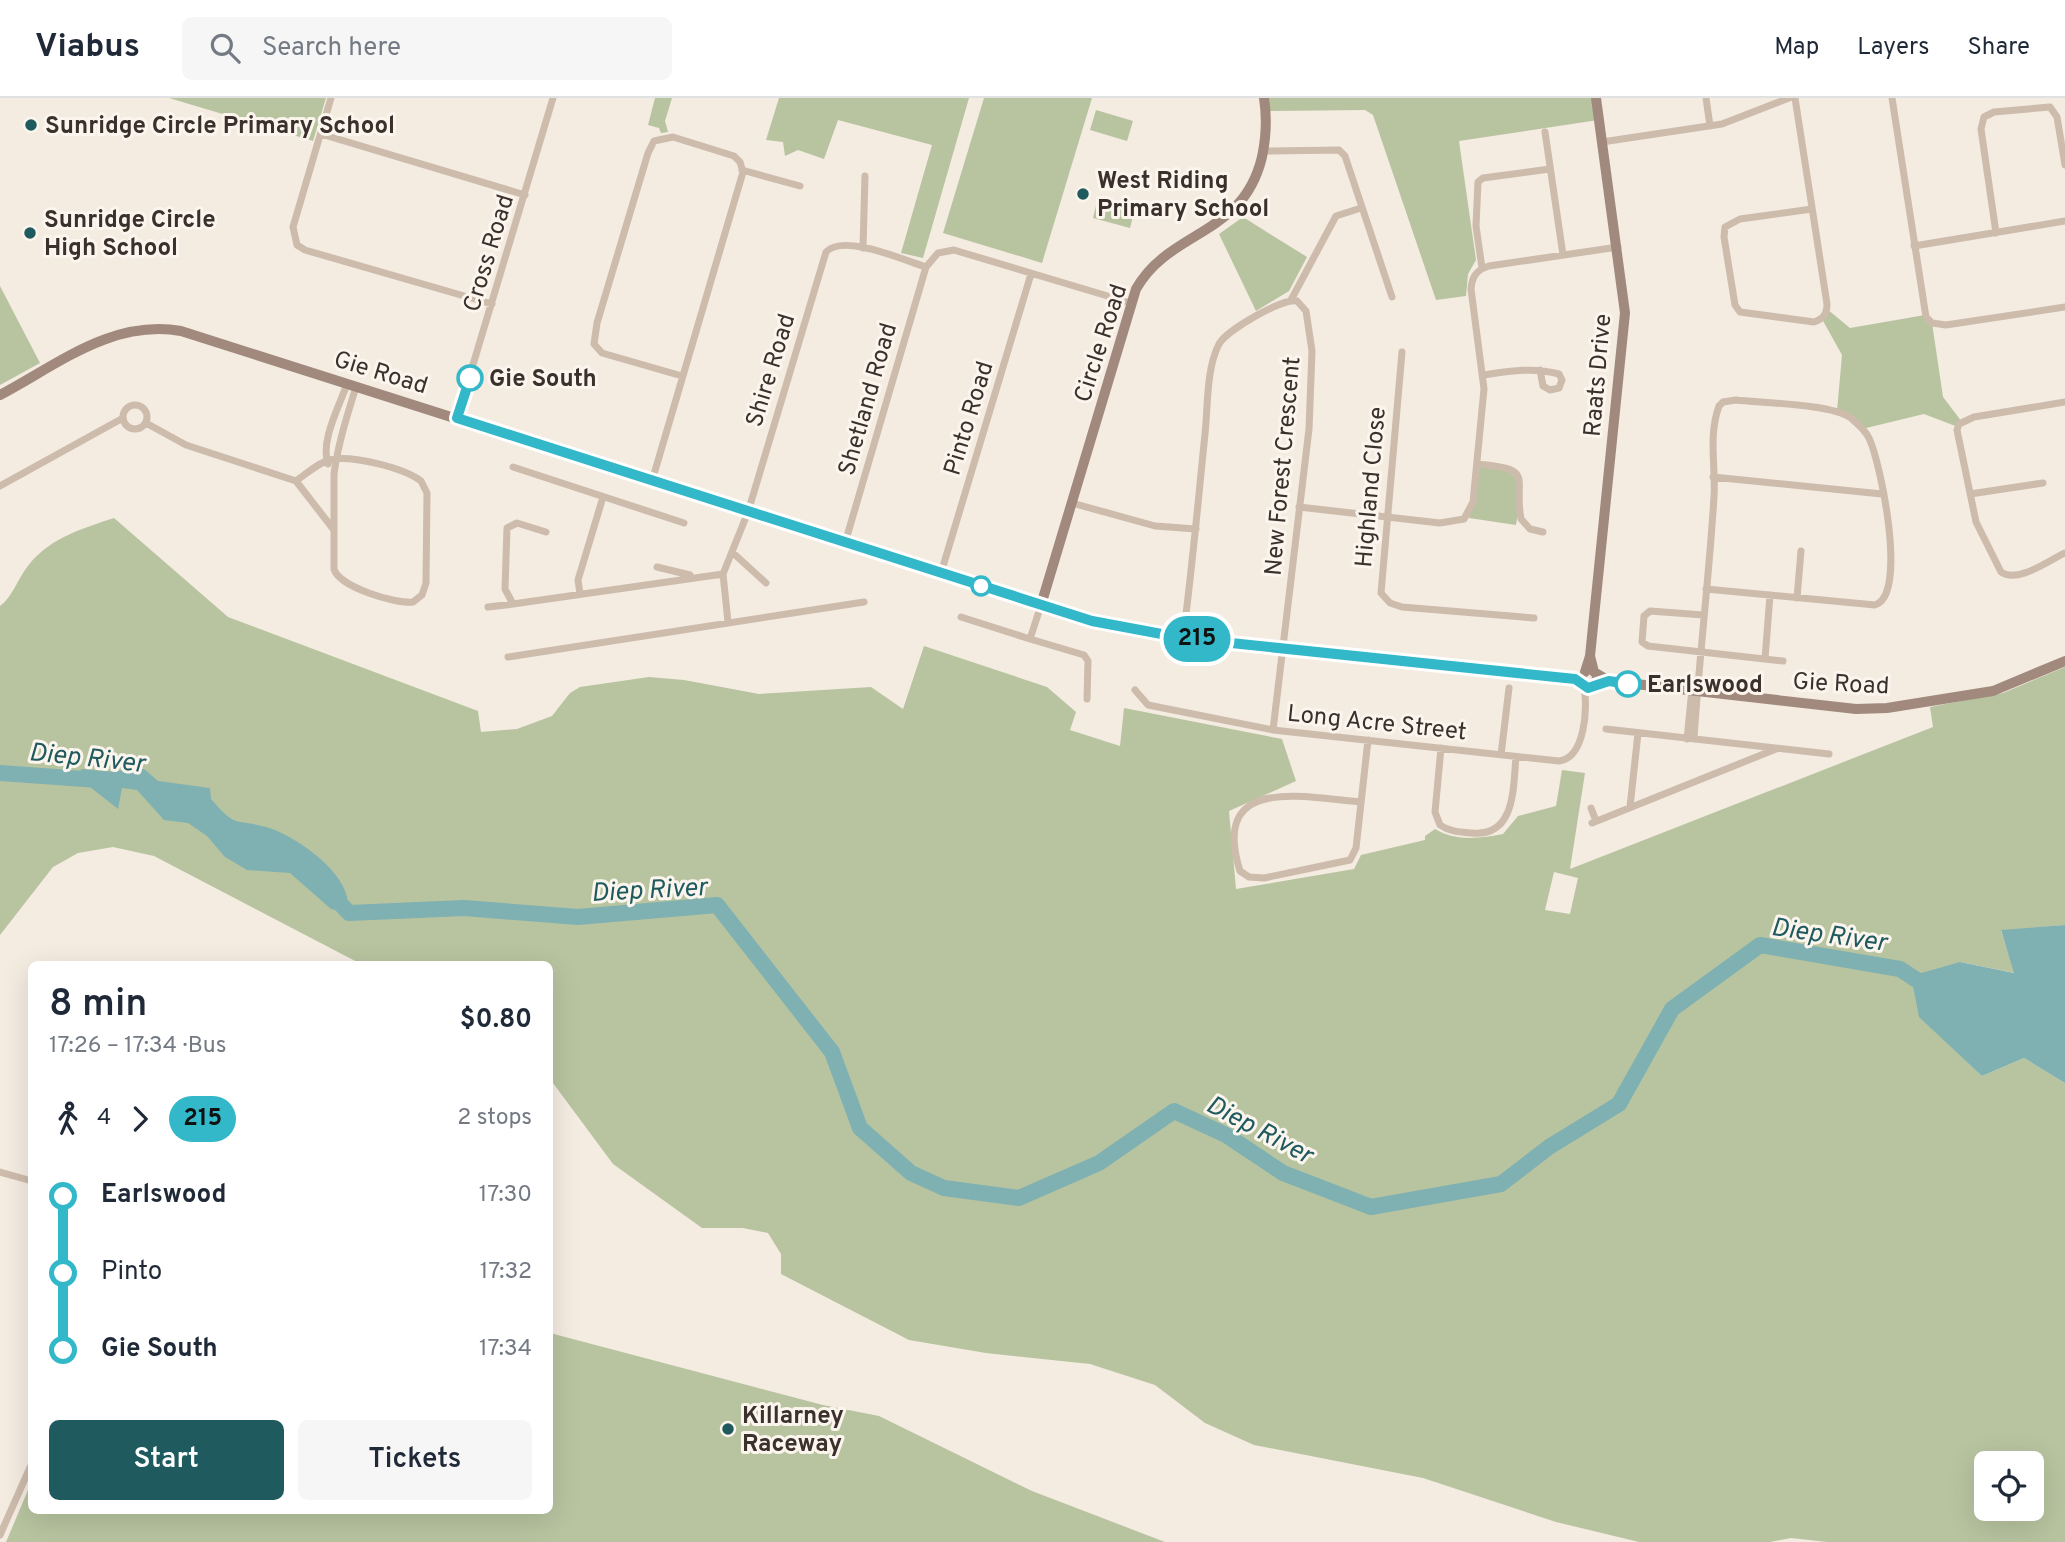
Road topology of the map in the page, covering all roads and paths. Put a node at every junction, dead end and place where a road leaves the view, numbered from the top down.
1 (331, 98) edge
2 (553, 98) edge
3 (1264, 98) edge
4 (1596, 98) edge
5 (1706, 98) edge
6 (1789, 98) edge
7 (1795, 98) edge
8 (1892, 98) edge
9 (1710, 126) junction
10 (1545, 132) dead end
11 (321, 134) junction
12 (1602, 142) junction
13 (1263, 151) junction
14 (2065, 165) edge
15 (1550, 169) junction
16 (743, 170) junction
17 (865, 177) dead end
18 (800, 186) dead end
19 (525, 195) junction
20 (1361, 208) junction
21 (1812, 209) junction
22 (2065, 221) edge
23 (1996, 233) junction
24 (1914, 246) junction
25 (1618, 247) junction
26 (863, 248) junction
27 (1563, 255) junction
28 (926, 267) junction
29 (1482, 268) junction
30 (1031, 274) junction
31 (1392, 296) dead end
32 (1291, 300) junction
33 (1131, 303) junction
34 (492, 304) junction
35 (2065, 307) edge
36 (1402, 352) dead end
37 (1540, 370) dead end
38 (1484, 375) junction
39 (682, 376) junction
40 (352, 386) junction
41 (0, 395) edge
42 (2065, 402) edge
43 (123, 418) junction
44 (457, 418) junction
45 (146, 423) junction
46 (336, 458) junction
47 (326, 460) junction
48 (1477, 464) junction
49 (513, 467) dead end
50 (334, 474) junction
51 (1713, 477) junction
52 (296, 481) junction
53 (652, 481) junction
54 (2043, 483) dead end
55 (0, 485) edge
56 (1882, 494) junction
57 (1970, 494) junction
58 (603, 497) junction
59 (1072, 503) junction
60 (1299, 508) junction
61 (748, 512) junction
62 (1388, 518) junction
63 (684, 523) dead end
64 (1196, 529) junction
65 (335, 531) junction
66 (547, 532) dead end
67 (1543, 532) dead end
68 (845, 543) junction
69 (1801, 551) dead end
70 (732, 552) junction
71 (2065, 553) edge
72 (657, 567) dead end
73 (941, 573) junction
74 (723, 574) junction
75 (694, 576) junction
76 (766, 583) dead end
77 (1706, 589) junction
78 (580, 594) junction
79 (1770, 595) junction
80 (1797, 598) junction
81 (864, 602) dead end
82 (513, 604) junction
83 (1041, 605) junction
84 (488, 607) dead end
85 (1703, 615) junction
86 (961, 617) dead end
87 (1534, 618) dead end
88 (728, 622) junction
89 (1183, 638) junction
90 (1030, 639) junction
91 (1283, 648) junction
92 (1699, 651) junction
93 (508, 657) dead end
94 (1765, 659) junction
95 (1783, 661) dead end
96 (2065, 661) edge
97 (1588, 681) junction
98 (1509, 688) dead end
99 (1135, 690) dead end
100 (1695, 691) junction
101 (1087, 699) dead end
102 (1606, 729) dead end
103 (1273, 730) junction
104 (1638, 733) junction
105 (1690, 739) junction
106 (1368, 740) junction
107 (1748, 746) junction
108 (1441, 748) junction
109 (1777, 749) junction
110 (1829, 754) dead end
111 (1501, 755) junction
112 (1516, 757) junction
113 (1742, 764) junction
114 (1360, 802) junction
115 (1630, 807) junction
116 (1591, 808) dead end
117 (0, 1172) edge
118 (28, 1180) edge
119 (28, 1472) edge
120 (0, 1535) edge

1 - 11 street
2 - 19 street, Cross Road
3 - 13 street, Circle Road
4 - 12 street, Raats Drive
5 - 9 street
6 - 9 street
7 - 21 street
8 - 24 street
9 - 12 street
10 - 15 street
11 - 19 street
11 - 34 street
12 - 25 street, Raats Drive
13 - 20 street
13 - 33 street, Circle Road
14 - 23 street
15 - 27 street
15 - 29 street
16 - 18 street
16 - 39 street
16 - 39 street
17 - 26 street
19 - 34 street, Cross Road
20 - 31 street
20 - 32 street
21 - 21 street
22 - 23 street
23 - 24 street
24 - 35 street
25 - 27 street
25 - 97 street, Raats Drive
26 - 28 street
26 - 61 street, Shire Road
27 - 29 street
28 - 30 street
28 - 68 street, Shetland Road
29 - 38 street
30 - 33 street
30 - 73 street, Pinto Road
32 - 60 street, New Forest Crescent
32 - 64 street
33 - 59 street, Circle Road
34 - 44 street, Cross Road
36 - 62 street, Highland Close
37 - 38 street
38 - 48 street
39 - 53 street
40 - 41 street, Gie Road
40 - 44 street, Gie Road
40 - 46 street
40 - 47 street
42 - 57 street
43 - 45 street
43 - 45 street
43 - 55 street
44 - 53 street, Gie Road
45 - 52 street
46 - 47 street
46 - 50 street
46 - 65 street
47 - 50 street
47 - 52 street
48 - 62 street
48 - 67 street
49 - 58 street
50 - 65 street
51 - 56 street
51 - 56 street
51 - 77 street
52 - 65 street
53 - 61 street, Gie Road
54 - 57 street
56 - 80 street
57 - 71 street
58 - 63 street
58 - 78 street
59 - 64 street
59 - 83 street, Circle Road
60 - 62 street
60 - 91 street, New Forest Crescent
61 - 68 street, Gie Road
61 - 70 street, Shire Road
62 - 87 street, Highland Close
64 - 89 street
66 - 82 street
68 - 73 street, Gie Road
69 - 80 street
70 - 74 street, Shire Road
70 - 76 street
72 - 75 street
73 - 83 street, Gie Road
74 - 75 street
74 - 88 street
75 - 78 street
77 - 79 street
77 - 85 street
78 - 82 street
79 - 80 street
79 - 94 street
81 - 88 street
82 - 84 street
83 - 89 street, Gie Road
83 - 90 street
85 - 92 street
85 - 92 street
86 - 90 street
88 - 93 street
89 - 91 street, Gie Road
90 - 101 street
91 - 97 street, Gie Road
91 - 103 street, Long Acre Street
92 - 94 street
92 - 100 street
94 - 95 street
96 - 100 street, Gie Road
97 - 100 street, Gie Road
97 - 112 street, Long Acre Street
98 - 111 street
99 - 103 street
100 - 105 street
102 - 104 street
103 - 106 street, Long Acre Street
104 - 105 street
104 - 115 street
105 - 107 street
106 - 108 street, Long Acre Street
106 - 114 street
107 - 109 street
107 - 113 street
108 - 111 street, Long Acre Street
108 - 112 street
109 - 110 street
109 - 113 street
111 - 112 street, Long Acre Street
113 - 115 street
114 - 114 street
115 - 116 street
117 - 118 street
119 - 120 street

